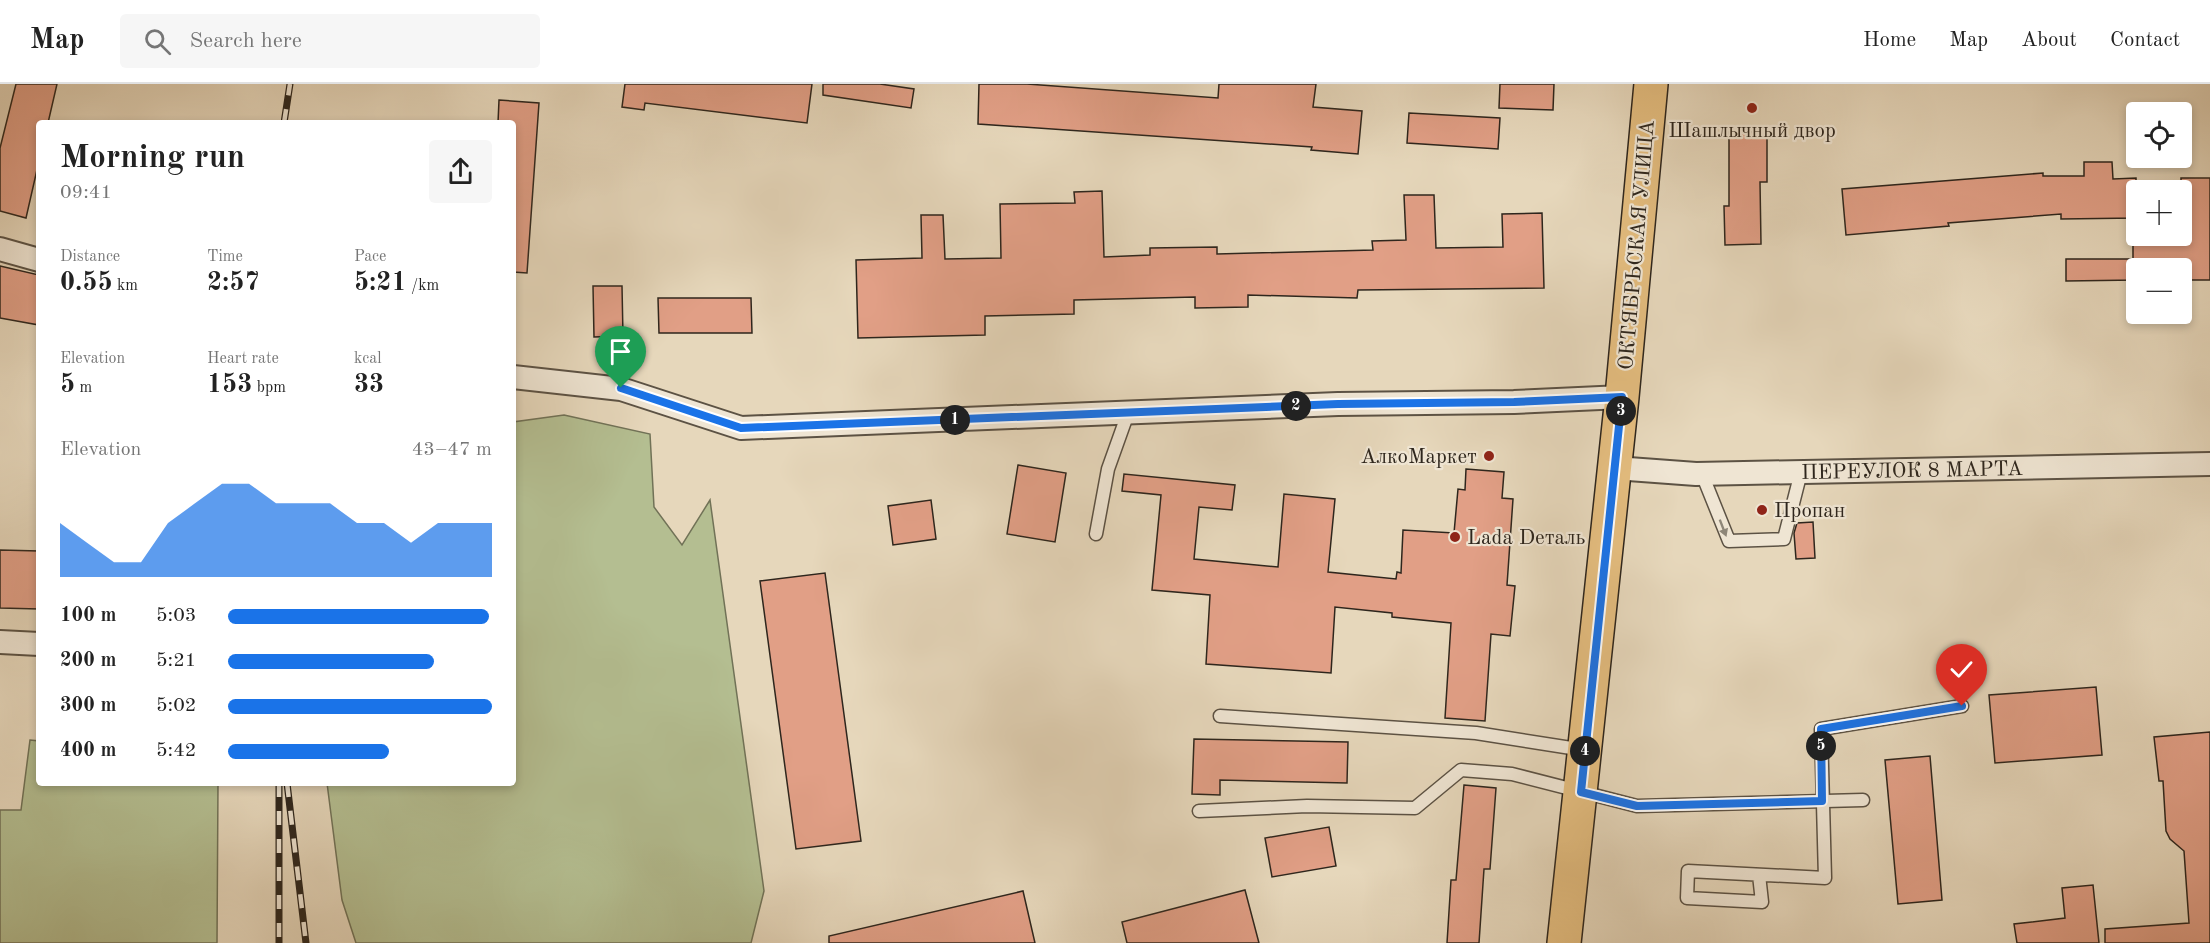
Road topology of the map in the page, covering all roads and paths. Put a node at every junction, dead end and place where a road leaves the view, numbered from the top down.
1 (1651, 84) edge
2 (0, 249) edge
3 (36, 259) edge
4 (516, 377) edge
5 (1622, 397) junction
6 (1128, 413) junction
7 (2210, 464) edge
8 (1615, 468) junction
9 (1801, 472) junction
10 (1702, 474) junction
11 (1096, 534) dead end
12 (0, 642) edge
13 (36, 644) edge
14 (1962, 706) dead end
15 (1220, 716) dead end
16 (1585, 750) junction
17 (1581, 792) junction
18 (1863, 800) dead end
19 (1822, 801) junction
20 (1198, 811) dead end
21 (1759, 875) junction
22 (1564, 943) edge

1 - 5 main road, ОКТЯБРЬСКАЯ УЛИЦА
2 - 3 street
4 - 6 street
5 - 6 street
5 - 8 main road, ОКТЯБРЬСКАЯ УЛИЦА
6 - 11 lane
7 - 9 street, ПЕРЕУЛОК 8 МАРТА
8 - 10 street, ПЕРЕУЛОК 8 МАРТА
8 - 16 main road, ОКТЯБРЬСКАЯ УЛИЦА
9 - 10 street, ПЕРЕУЛОК 8 МАРТА
10 -> 9 lane
12 - 13 street
14 - 19 lane
15 - 16 lane
16 - 17 main road, ОКТЯБРЬСКАЯ УЛИЦА
17 - 19 lane
17 - 20 lane
17 - 22 main road, ОКТЯБРЬСКАЯ УЛИЦА
18 - 19 lane
19 - 21 lane
21 - 21 lane

